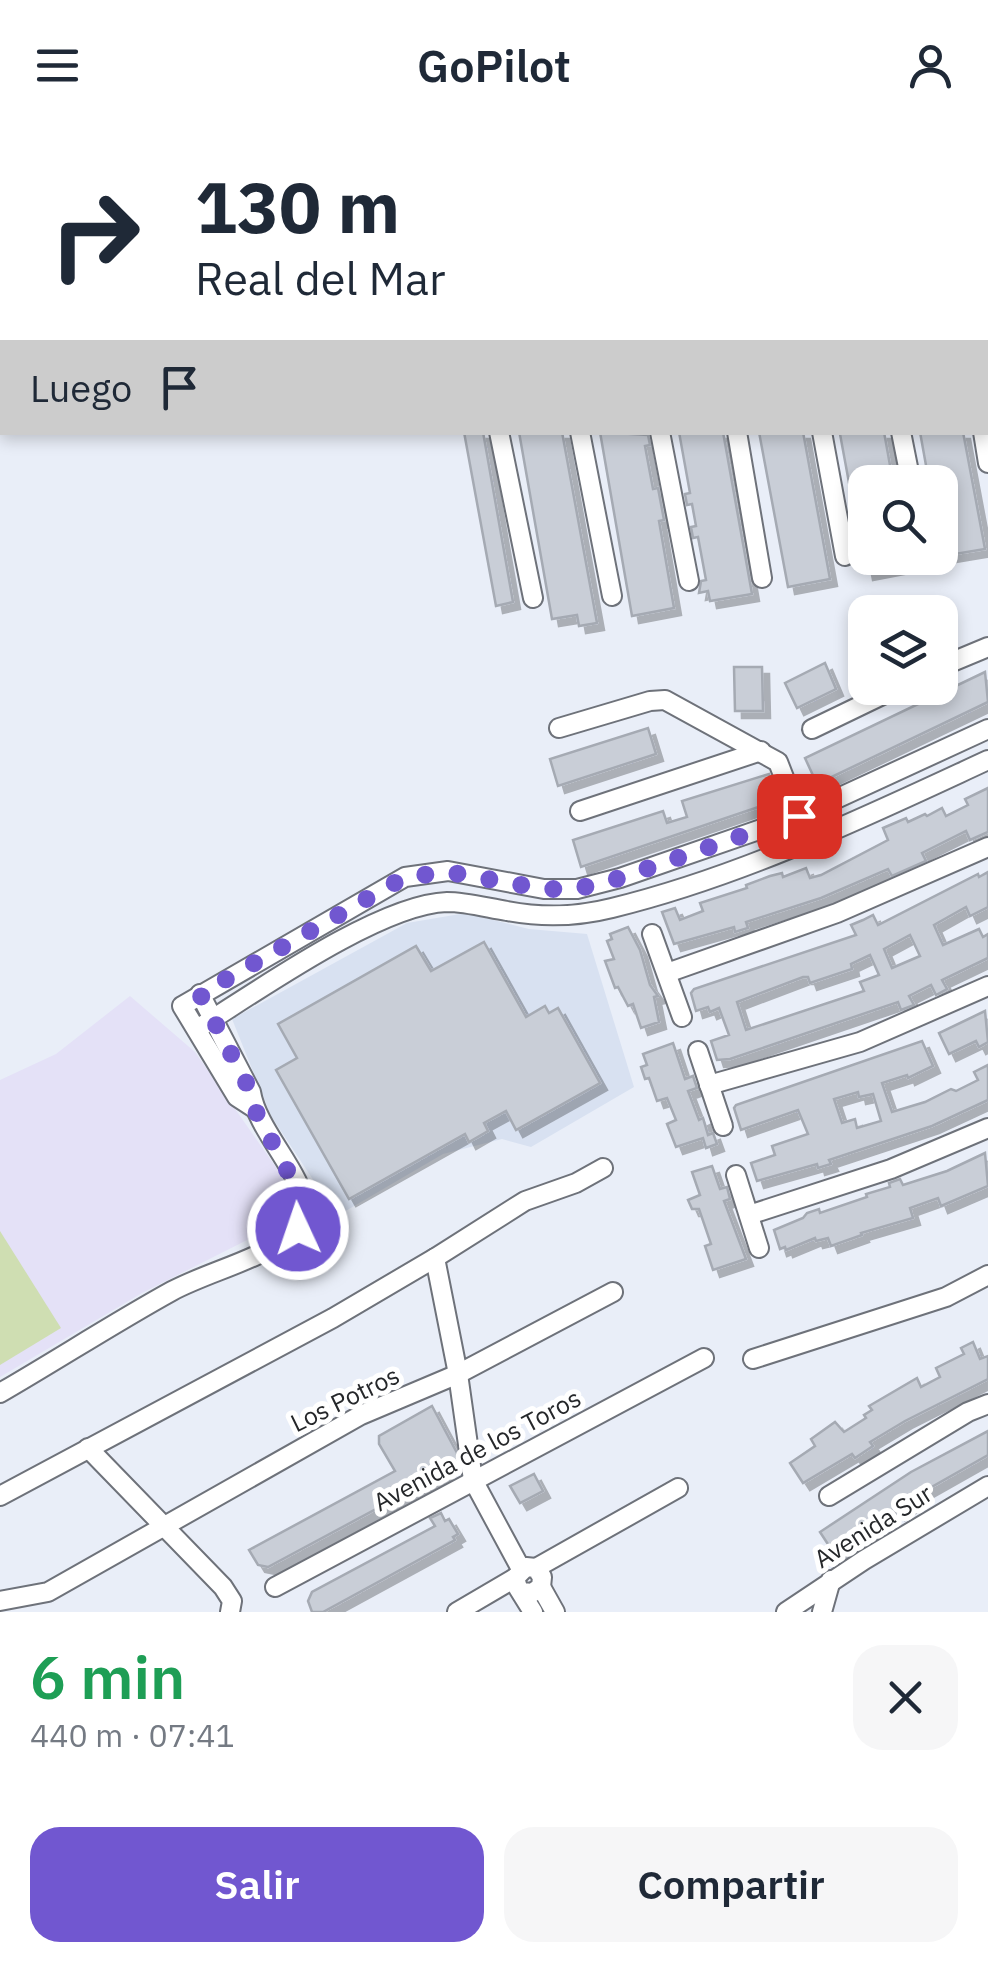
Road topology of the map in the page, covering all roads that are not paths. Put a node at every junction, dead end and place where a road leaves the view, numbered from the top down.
1 (500, 435) edge
2 (581, 435) edge
3 (661, 435) edge
4 (738, 435) edge
5 (823, 435) edge
6 (902, 435) edge
7 (983, 435) edge
8 (988, 463) edge
9 (908, 465) edge
10 (845, 556) dead end
11 (762, 578) dead end
12 (689, 581) dead end
13 (612, 596) dead end
14 (534, 598) dead end
15 (988, 647) edge
16 (958, 660) edge
17 (861, 705) edge
18 (559, 728) dead end
19 (812, 729) dead end
20 (988, 729) edge
21 (760, 751) junction
22 (988, 760) edge
23 (580, 811) dead end
24 (799, 816) junction
25 (988, 847) edge
26 (652, 934) dead end
27 (666, 973) junction
28 (988, 986) edge
29 (200, 994) junction
30 (682, 1017) dead end
31 (215, 1018) junction
32 (197, 1029) junction
33 (698, 1051) dead end
34 (708, 1085) junction
35 (254, 1108) junction
36 (722, 1126) dead end
37 (988, 1128) edge
38 (603, 1168) dead end
39 (736, 1176) dead end
40 (749, 1214) junction
41 (759, 1248) dead end
42 (435, 1258) junction
43 (988, 1275) edge
44 (612, 1292) dead end
45 (704, 1358) dead end
46 (753, 1359) dead end
47 (458, 1374) junction
48 (0, 1393) edge
49 (988, 1404) edge
50 (88, 1448) junction
51 (474, 1480) junction
52 (988, 1486) edge
53 (678, 1488) dead end
54 (0, 1496) edge
55 (829, 1496) dead end
56 (162, 1527) junction
57 (527, 1579) junction
58 (832, 1580) junction
59 (275, 1587) dead end
60 (0, 1601) edge
61 (231, 1606) edge
62 (457, 1612) edge
63 (533, 1612) edge
64 (555, 1612) edge
65 (786, 1612) edge
66 (822, 1612) edge

1 - 14 street
2 - 13 street
3 - 12 street
4 - 11 street
5 - 10 street
6 - 9 street
7 - 8 street
15 - 16 street
17 - 19 street
18 - 21 street
20 - 24 street
21 - 23 street
21 - 24 street
22 - 31 street
24 - 29 street
25 - 27 street
26 - 27 street
27 - 30 street
28 - 34 street
29 - 31 street
29 - 32 street
31 - 32 street
31 - 35 street
32 - 35 street
33 - 34 street
34 - 36 street
35 - 48 street
37 - 40 street
38 - 42 street
39 - 40 street
40 - 41 street
42 - 47 street
42 - 50 street
43 - 46 street
44 - 47 street, Los Potros
45 - 51 street, Avenida de los Toros
47 - 51 street
47 - 56 street, Los Potros
49 - 55 street
50 - 54 street
50 - 56 street
51 - 57 street
51 - 59 street, Avenida de los Toros
52 - 58 street, Avenida Sur
53 - 57 street
56 - 60 street, Los Potros
56 - 61 street
57 - 62 street
57 - 63 street
57 - 64 street
58 - 65 street, Avenida Sur
58 - 66 street

